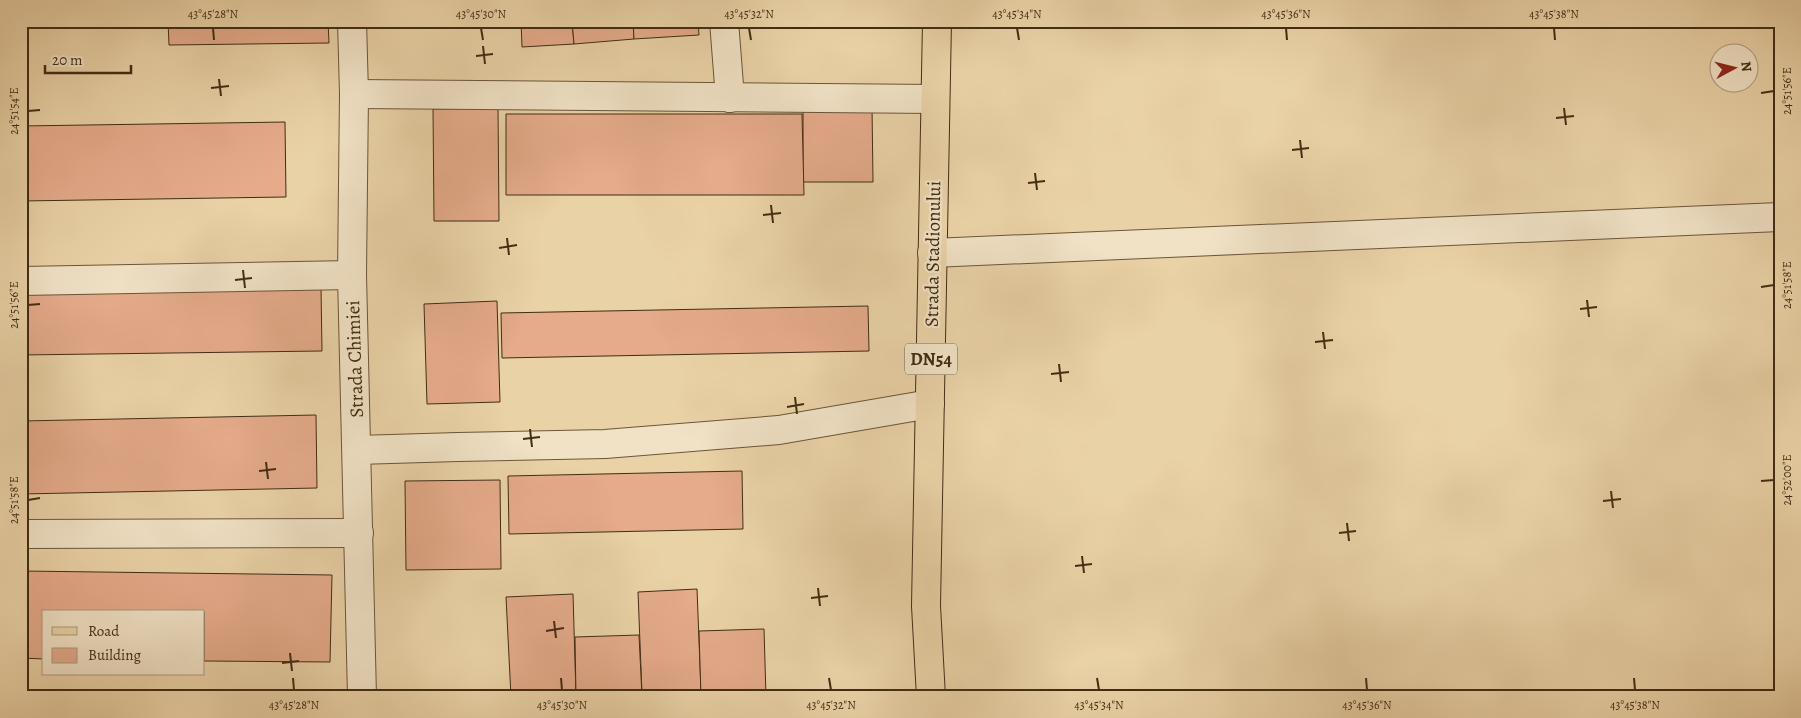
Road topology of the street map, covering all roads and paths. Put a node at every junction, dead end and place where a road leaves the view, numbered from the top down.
1 (352, 21) edge
2 (724, 21) edge
3 (937, 21) edge
4 (354, 94) junction
5 (730, 98) junction
6 (935, 99) junction
7 (1780, 217) edge
8 (932, 253) junction
9 (352, 275) junction
10 (21, 281) edge
11 (930, 404) junction
12 (356, 450) junction
13 (358, 533) junction
14 (21, 534) edge
15 (362, 697) edge
16 (931, 697) edge

1 - 4 street, Strada Chimiei
2 - 5 street
3 - 6 main road, Strada Stadionului / DN54
4 - 5 street
4 - 9 street, Strada Chimiei
5 - 6 street
6 - 8 main road, Strada Stadionului / DN54
7 - 8 street
8 - 11 main road, Strada Stadionului / DN54
9 - 10 street
9 - 12 street, Strada Chimiei
11 - 12 street
11 - 16 main road, Strada Stadionului / DN54
12 - 13 street, Strada Chimiei
13 - 14 street
13 - 15 street, Strada Chimiei

